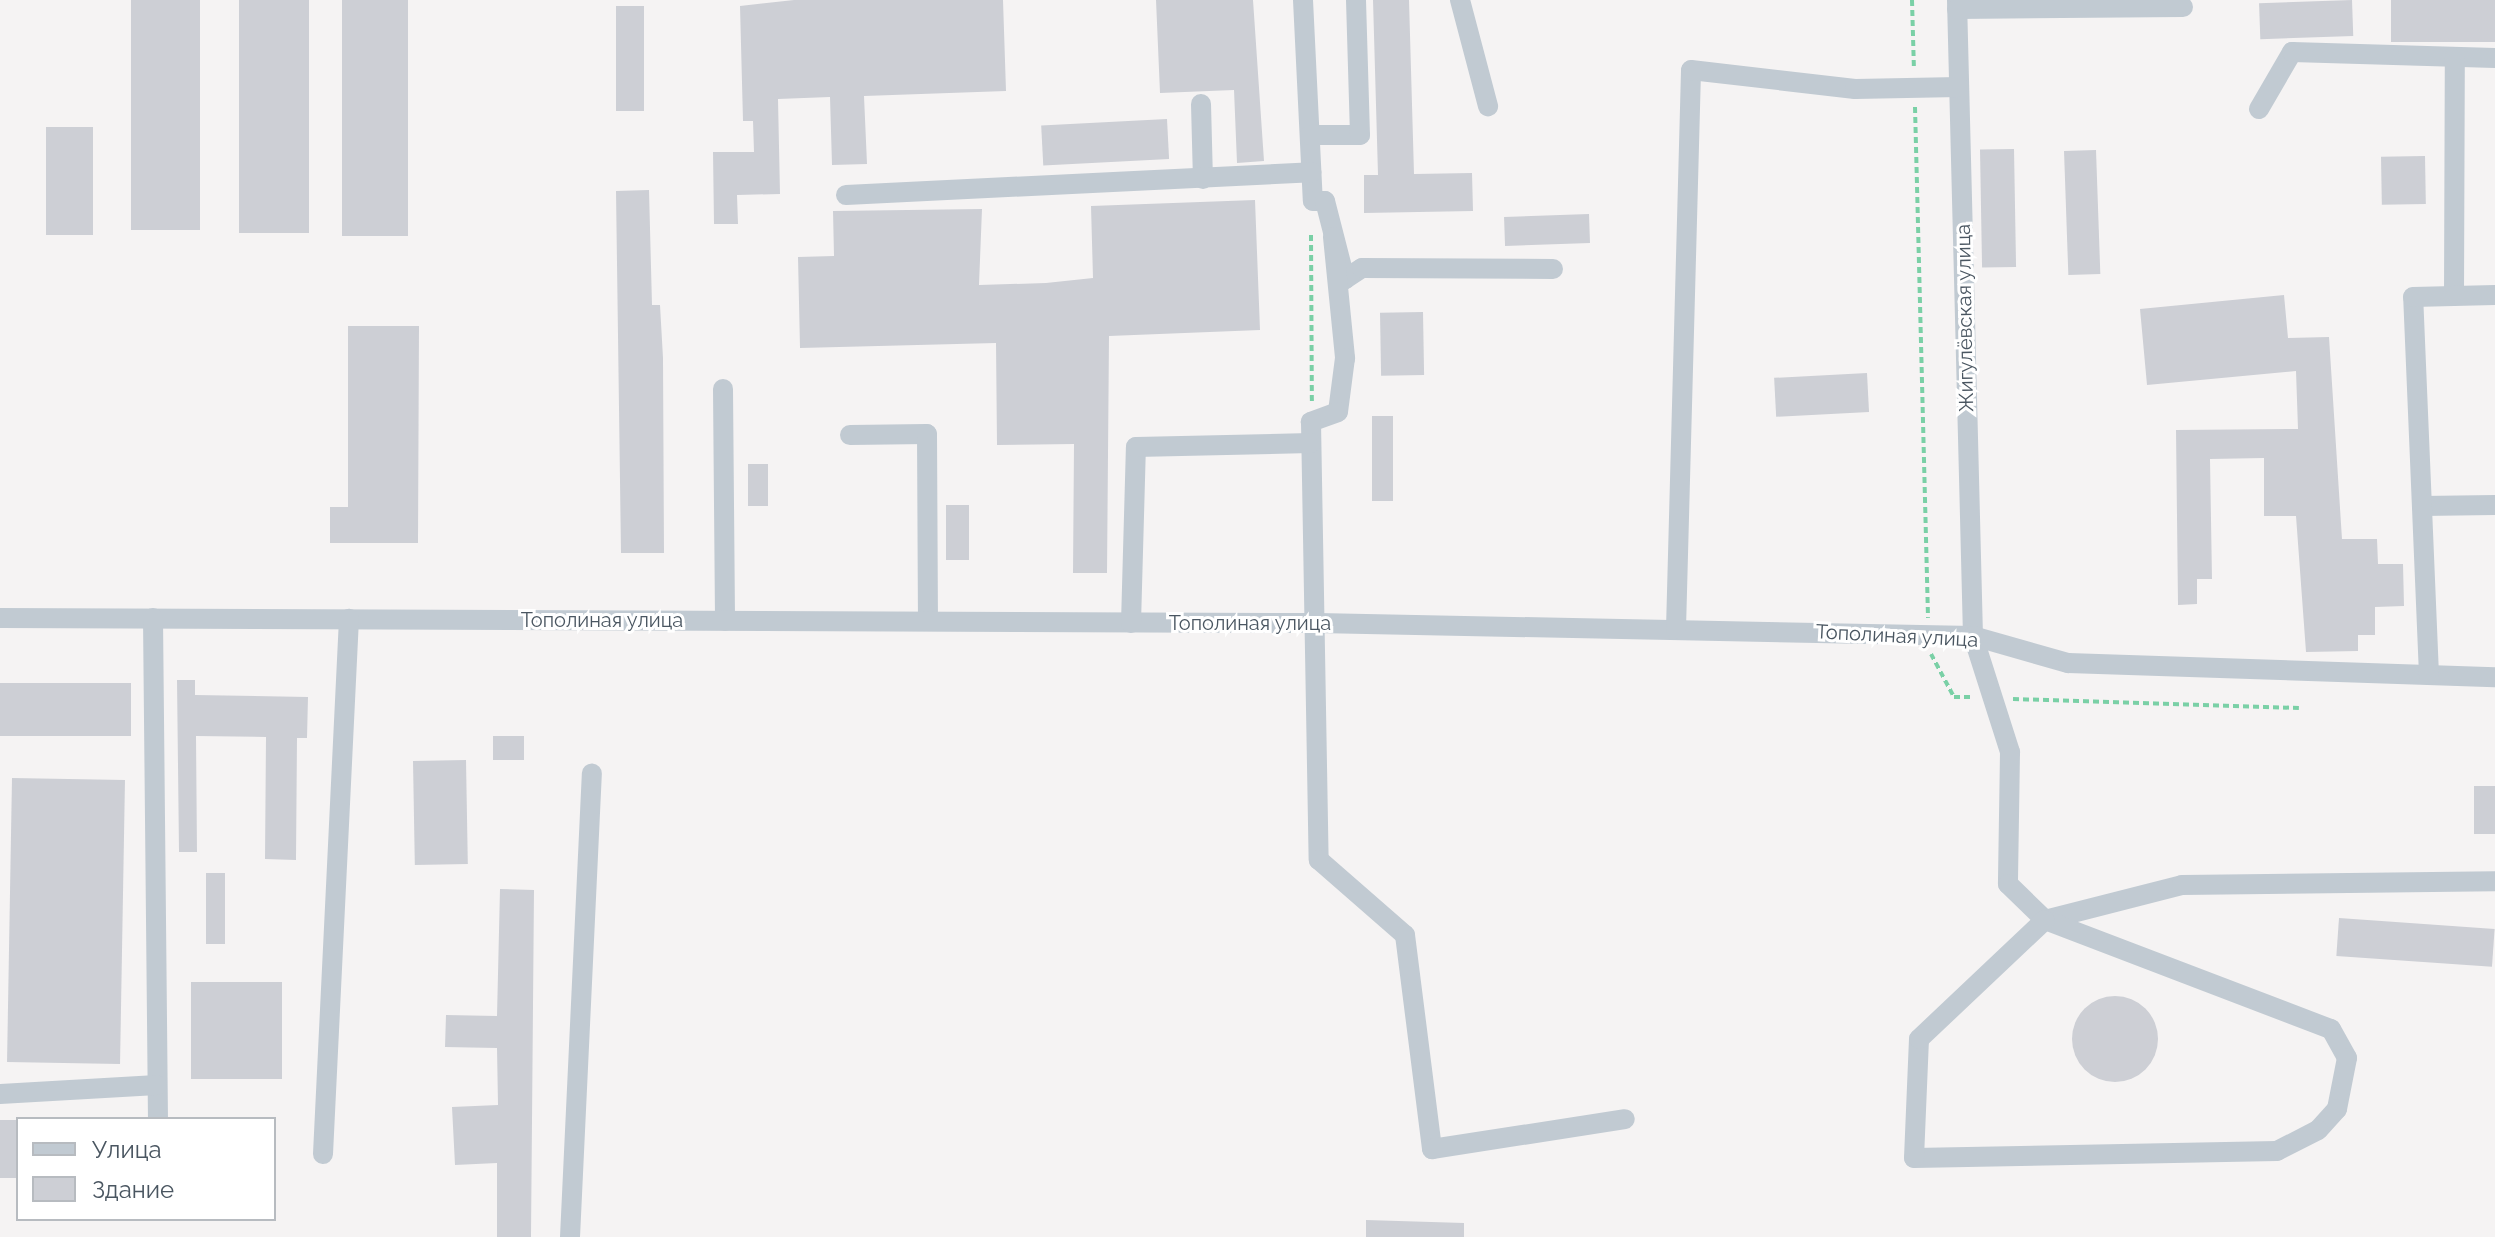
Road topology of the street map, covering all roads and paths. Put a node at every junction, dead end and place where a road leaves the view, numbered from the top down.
1 (1303, 0) edge
2 (1356, 0) edge
3 (1460, 0) edge
4 (1957, 4) edge
5 (2183, 7) dead end
6 (2455, 57) junction
7 (2495, 58) edge
8 (1959, 87) junction
9 (1201, 104) dead end
10 (1488, 106) dead end
11 (2259, 109) dead end
12 (1310, 135) junction
13 (1311, 172) junction
14 (1203, 179) junction
15 (846, 195) dead end
16 (1313, 201) junction
17 (1333, 237) junction
18 (1553, 269) dead end
19 (2495, 295) edge
20 (2454, 296) junction
21 (723, 389) dead end
22 (1311, 422) junction
23 (850, 435) dead end
24 (1311, 443) junction
25 (2495, 505) edge
26 (2422, 506) junction
27 (0, 618) edge
28 (153, 618) junction
29 (349, 619) junction
30 (725, 621) junction
31 (928, 621) junction
32 (1131, 623) junction
33 (1317, 623) junction
34 (1676, 629) junction
35 (1973, 636) junction
36 (2429, 675) junction
37 (2495, 677) edge
38 (592, 774) dead end
39 (2495, 881) edge
40 (2045, 920) junction
41 (157, 1085) junction
42 (0, 1094) edge
43 (158, 1117) edge
44 (1625, 1119) dead end
45 (323, 1154) dead end
46 (570, 1237) edge

1 - 12 street
2 - 12 street
3 - 10 street
4 - 5 street
4 - 8 street, Жигулёвская улица
6 - 7 street
6 - 11 street
6 - 20 street
8 - 34 street
8 - 35 street, Жигулёвская улица
9 - 14 street
12 - 13 street
13 - 14 street
13 - 16 street
14 - 15 street
16 - 17 street
16 - 22 path
17 - 18 street
17 - 22 street
19 - 20 street
20 - 26 street
21 - 30 street
22 - 24 street
23 - 31 street
24 - 32 street
24 - 33 street
25 - 26 street
26 - 36 street
27 - 28 street, Тополиная улица
28 - 29 street, Тополиная улица
28 - 41 street
29 - 30 street, Тополиная улица
29 - 45 street
30 - 31 street, Тополиная улица
31 - 32 street, Тополиная улица
32 - 33 street, Тополиная улица
33 - 34 street, Тополиная улица
33 - 44 street
34 - 35 street, Тополиная улица
35 - 36 street, Тополиная улица
35 - 40 street, Жигулёвская улица
36 - 37 street, Тополиная улица
38 - 46 street
39 - 40 street
40 - 40 street
41 - 42 street
41 - 43 street

